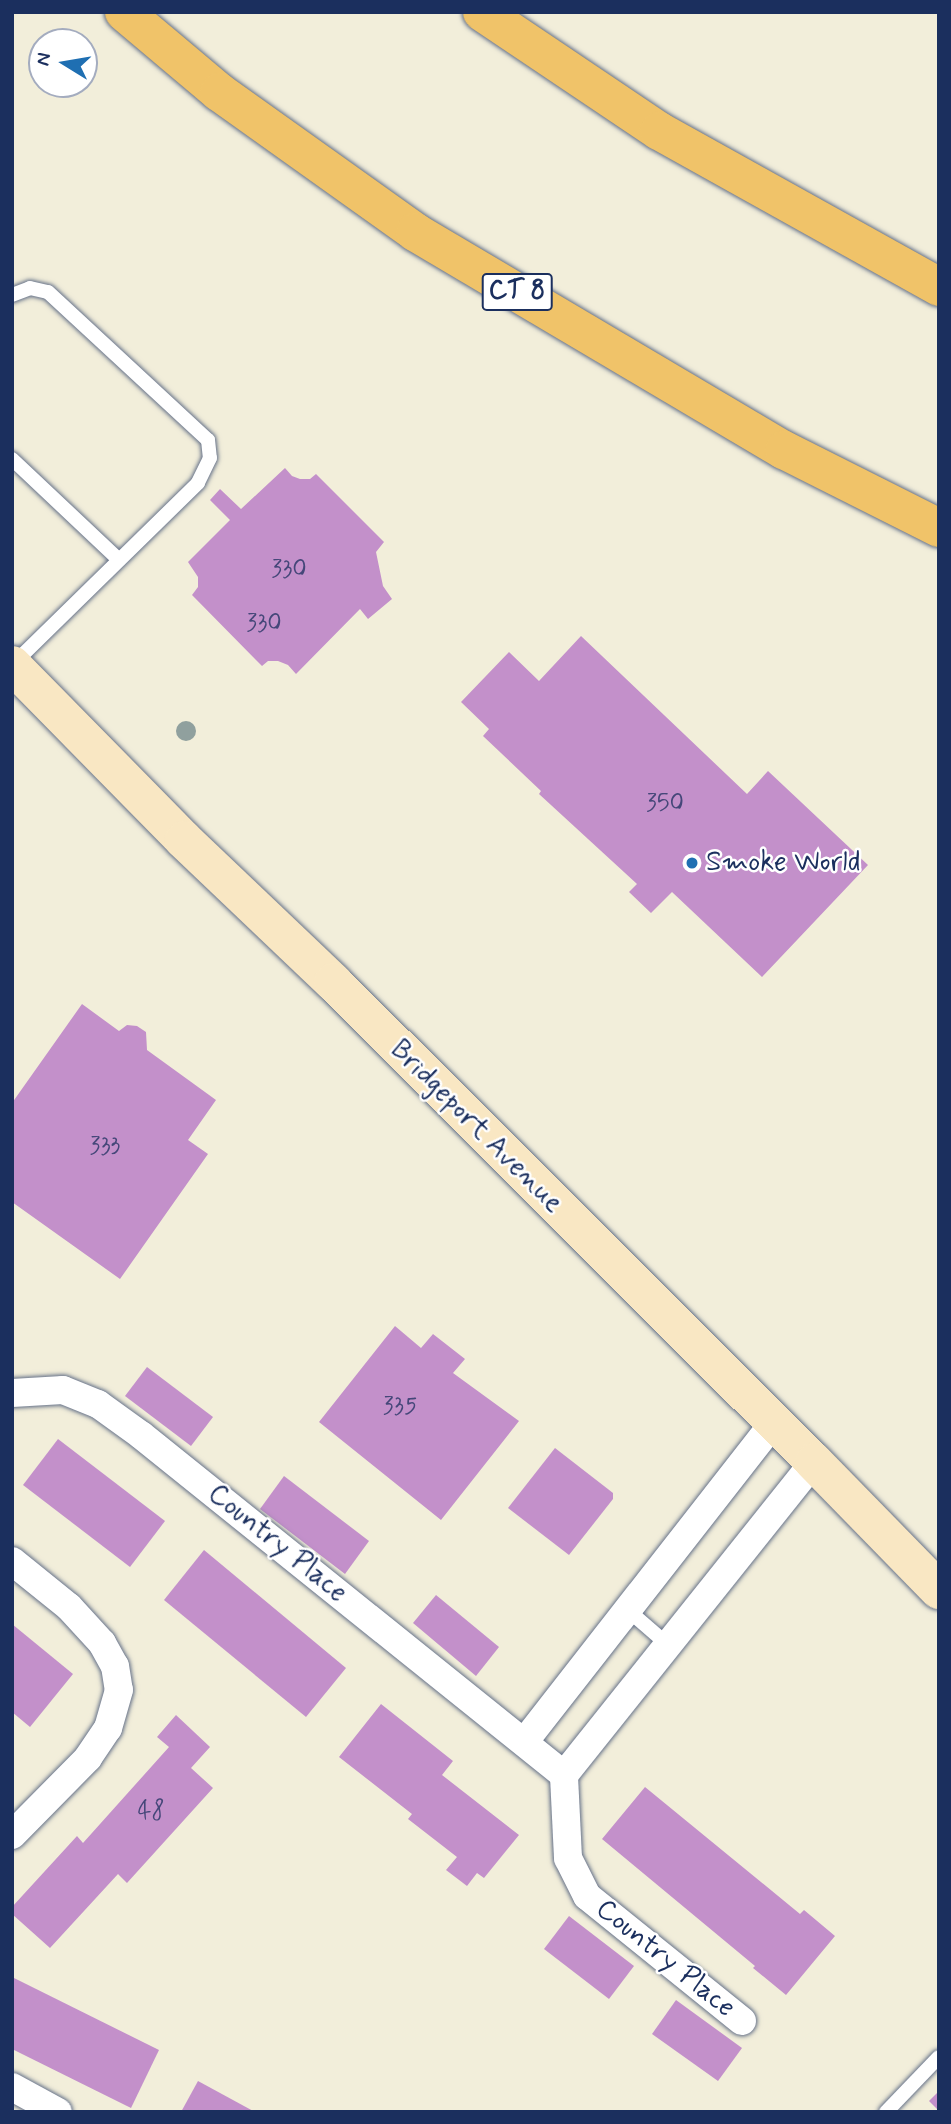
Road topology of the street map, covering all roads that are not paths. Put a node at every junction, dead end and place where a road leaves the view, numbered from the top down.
1 (124, 12) edge
2 (482, 12) edge
3 (939, 287) edge
4 (12, 295) edge
5 (12, 459) edge
6 (939, 528) edge
7 (119, 560) junction
8 (12, 665) edge
9 (12, 1392) edge
10 (774, 1422) junction
11 (814, 1462) junction
12 (12, 1561) edge
13 (939, 1590) edge
14 (629, 1611) junction
15 (667, 1644) junction
16 (525, 1741) junction
17 (564, 1775) junction
18 (12, 1835) edge
19 (743, 2021) dead end
20 (939, 2057) edge
21 (12, 2087) edge
22 (58, 2112) edge
23 (886, 2112) edge

1 - 6 highway, CT 8
2 - 3 highway
4 - 7 lane
5 - 7 lane
7 - 8 lane
8 - 10 main road, Bridgeport Avenue
9 - 16 street, Country Place
10 - 11 main road, Bridgeport Avenue
10 - 14 street
11 - 13 main road, Bridgeport Avenue
11 - 15 street
12 - 18 street
14 - 15 lane
14 - 16 street
15 - 17 street
16 - 17 street, Country Place
17 - 19 street, Country Place
20 - 23 lane
21 - 22 street

